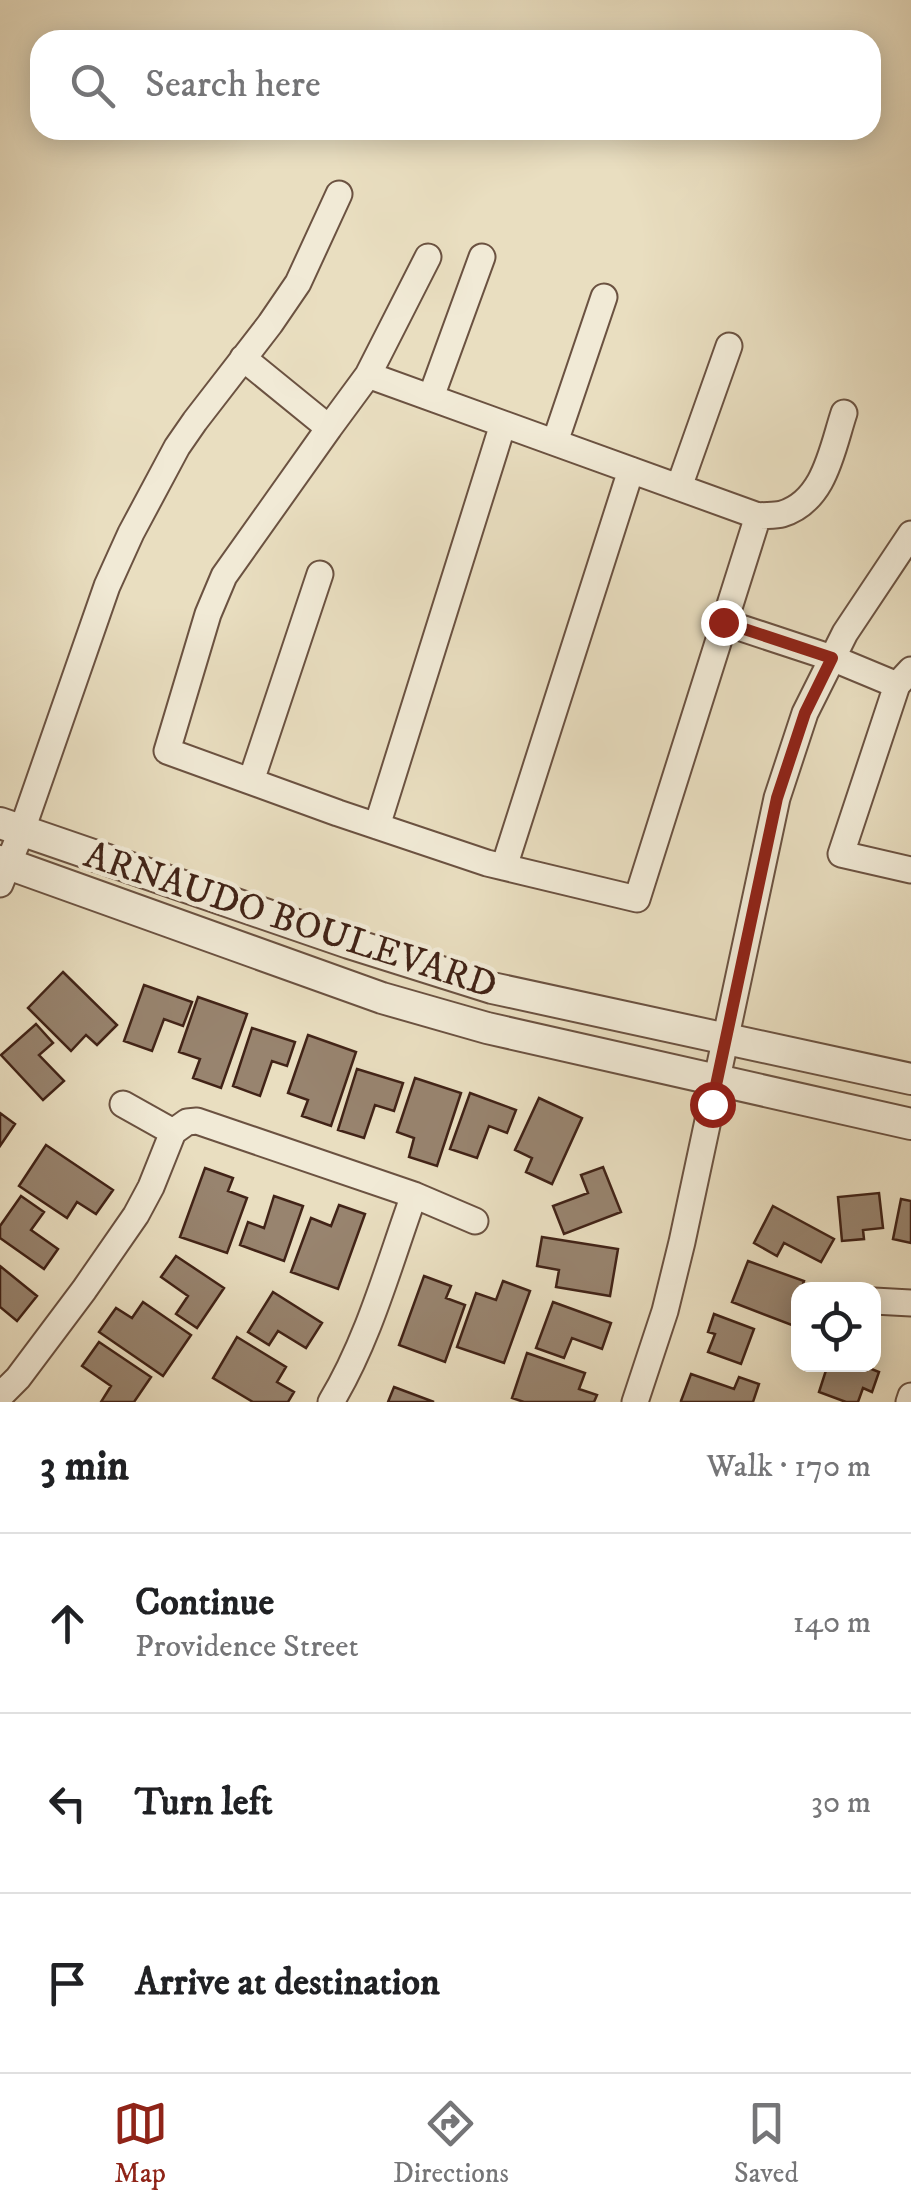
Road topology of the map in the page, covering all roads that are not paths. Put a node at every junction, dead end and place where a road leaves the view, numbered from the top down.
1 (339, 194) dead end
2 (428, 256) dead end
3 (482, 257) dead end
4 (604, 297) dead end
5 (729, 346) dead end
6 (243, 358) junction
7 (368, 375) junction
8 (431, 398) junction
9 (844, 413) dead end
10 (503, 424) junction
11 (329, 428) junction
12 (555, 442) junction
13 (631, 470) junction
14 (679, 487) junction
15 (758, 516) junction
16 (911, 534) edge
17 (320, 574) dead end
18 (723, 622) junction
19 (832, 658) junction
20 (904, 678) edge
21 (252, 781) junction
22 (377, 826) junction
23 (11, 827) edge
24 (504, 867) junction
25 (3, 870) edge
26 (911, 870) edge
27 (726, 1041) junction
28 (911, 1079) edge
29 (717, 1080) junction
30 (123, 1104) dead end
31 (911, 1124) edge
32 (173, 1132) junction
33 (414, 1195) junction
34 (475, 1221) dead end
35 (881, 1301) edge
36 (911, 1302) edge
37 (0, 1396) edge
38 (331, 1402) edge
39 (635, 1402) edge

1 - 6 street
2 - 7 street
3 - 8 street
4 - 12 street
5 - 14 street
6 - 11 street
6 - 23 street
7 - 8 street
7 - 11 street
8 - 10 street
9 - 15 street
10 - 12 street
10 - 22 street
11 - 21 street
12 - 13 street
13 - 14 street
13 - 24 street
14 - 15 street
15 - 18 street
16 - 19 street
17 - 21 street
18 - 19 street
18 - 24 street
19 - 20 street
19 - 27 street
20 - 26 street
21 - 22 street
22 - 24 street
23 - 25 street
23 - 27 street, ARNAUDO BOULEVARD
25 - 29 street, ARNAUDO BOULEVARD
27 - 28 street, ARNAUDO BOULEVARD
27 - 29 street
29 - 31 street, ARNAUDO BOULEVARD
29 - 39 street
30 - 32 street
32 - 33 street
32 - 37 street
33 - 34 street
33 - 38 street
35 - 36 street

